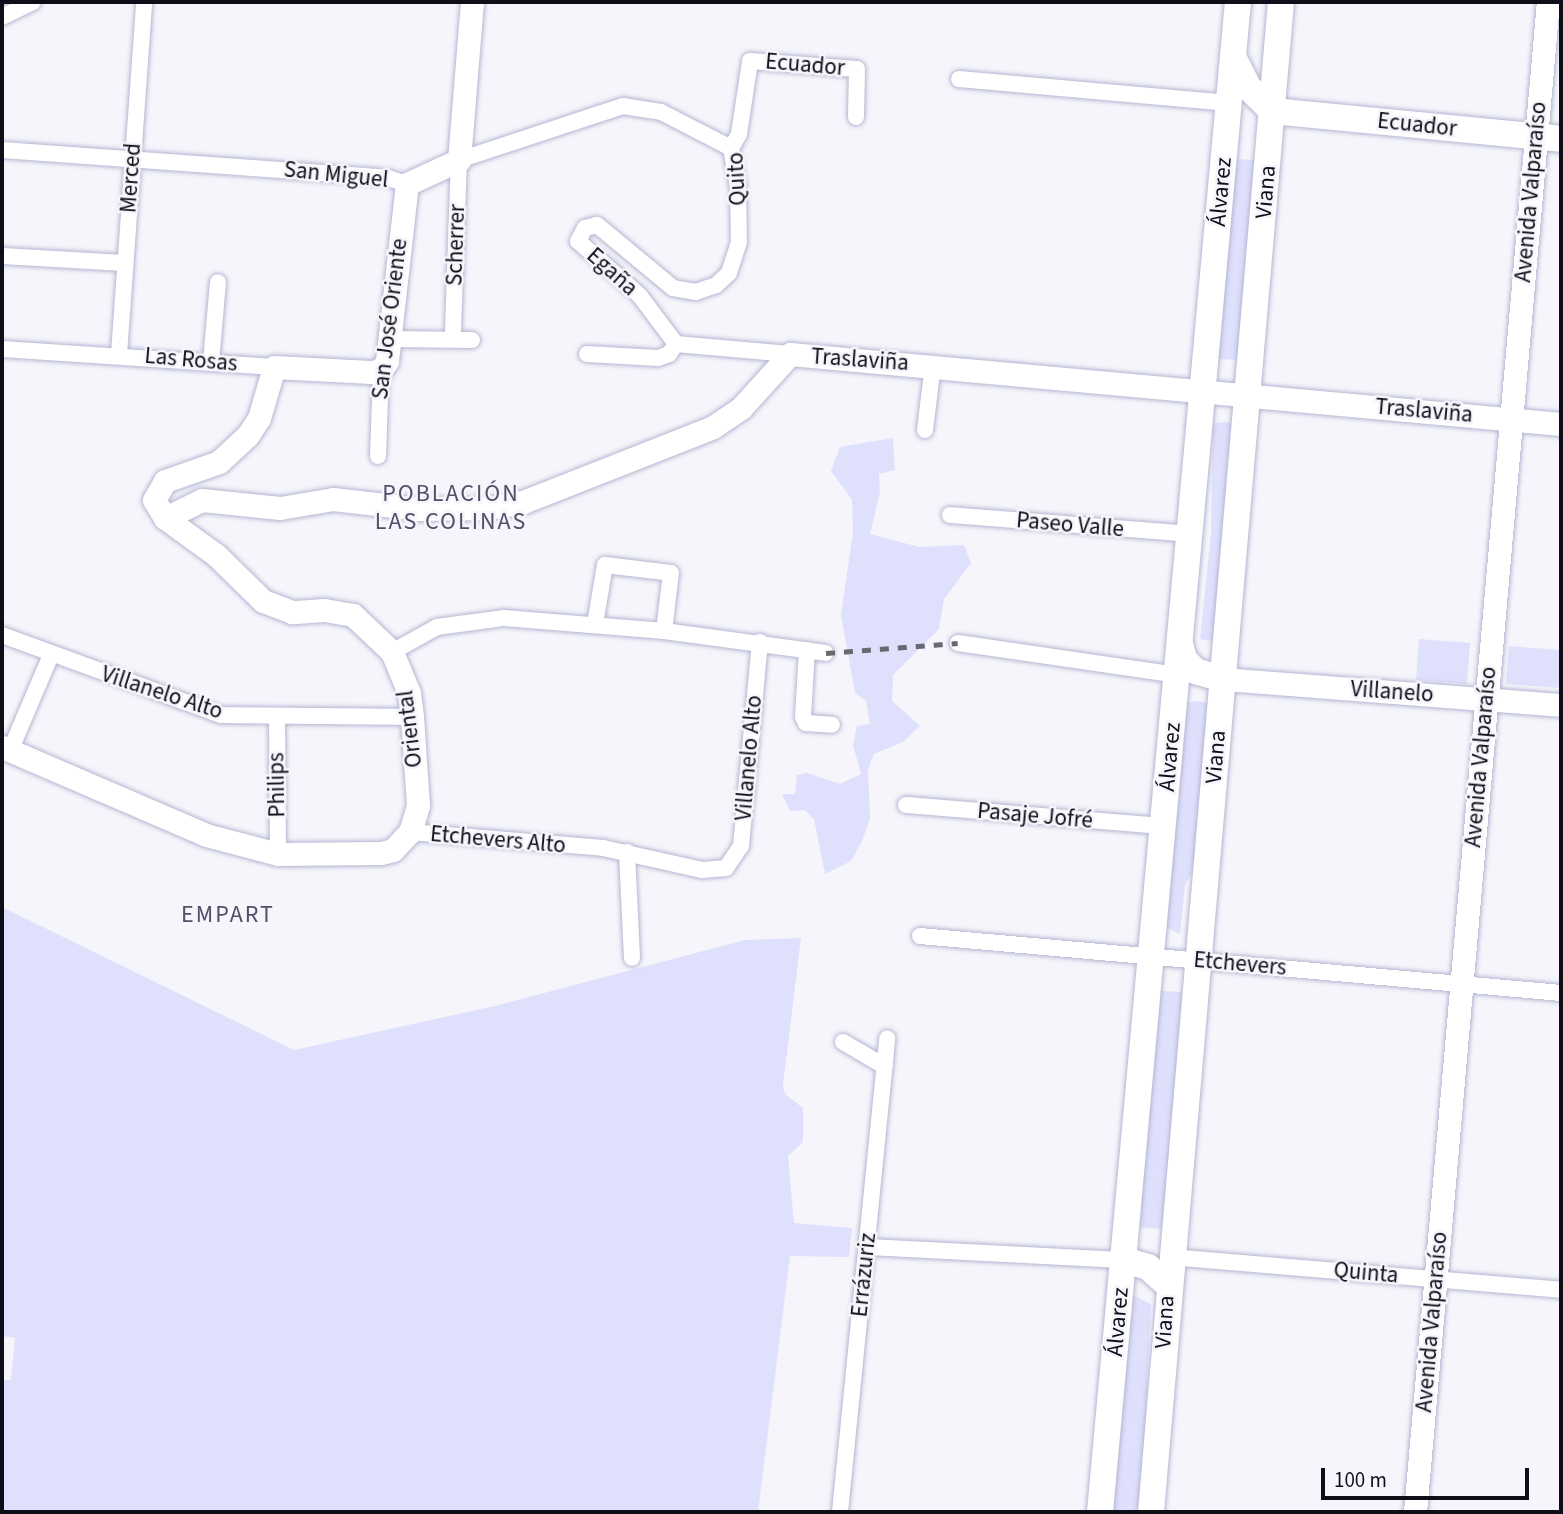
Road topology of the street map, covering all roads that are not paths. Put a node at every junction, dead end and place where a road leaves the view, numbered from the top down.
1 (33, 2) edge
2 (144, 2) edge
3 (472, 2) edge
4 (1238, 2) edge
5 (1281, 2) edge
6 (1552, 6) edge
7 (2, 17) edge
8 (1233, 57) junction
9 (748, 62) joint
10 (959, 79) dead end
11 (1229, 103) junction
12 (1272, 111) junction
13 (856, 117) dead end
14 (1549, 137) edge
15 (731, 148) junction
16 (2, 150) edge
17 (133, 158) junction
18 (459, 160) junction
19 (407, 184) junction
20 (2, 256) edge
21 (736, 256) joint
22 (125, 263) junction
23 (218, 282) dead end
24 (453, 330) dead end
25 (389, 339) junction
26 (472, 340) dead end
27 (676, 344) junction
28 (2, 349) edge
29 (119, 354) junction
30 (587, 354) dead end
31 (790, 354) junction
32 (211, 362) junction
33 (933, 365) junction
34 (274, 367) junction
35 (381, 370) junction
36 (1203, 390) junction
37 (1248, 395) junction
38 (1511, 420) junction
39 (1561, 424) edge
40 (925, 430) dead end
41 (377, 456) dead end
42 (950, 515) dead end
43 (165, 517) junction
44 (1190, 534) junction
45 (596, 624) junction
46 (664, 631) junction
47 (2, 635) edge
48 (760, 642) junction
49 (958, 643) dead end
50 (1180, 644) junction
51 (807, 650) junction
52 (392, 652) junction
53 (826, 653) dead end
54 (51, 655) junction
55 (1177, 675) junction
56 (1223, 679) junction
57 (1486, 699) junction
58 (1561, 705) edge
59 (276, 717) junction
60 (412, 718) junction
61 (832, 726) dead end
62 (6, 749) edge
63 (906, 805) dead end
64 (1163, 826) junction
65 (410, 832) junction
66 (628, 852) junction
67 (278, 853) junction
68 (726, 868) joint
69 (920, 936) dead end
70 (1152, 956) junction
71 (632, 958) dead end
72 (1196, 961) junction
73 (1461, 983) junction
74 (1561, 993) edge
75 (887, 1038) dead end
76 (843, 1042) dead end
77 (884, 1066) junction
78 (867, 1247) junction
79 (1170, 1256) junction
80 (1124, 1260) junction
81 (1435, 1279) junction
82 (1168, 1285) junction
83 (1561, 1290) edge
84 (840, 1512) edge
85 (1100, 1512) edge
86 (1151, 1512) edge
87 (1415, 1512) edge

1 - 7 street
2 - 17 street, Merced
3 - 18 street
4 - 8 main road, Álvarez
5 - 12 main road, Viana
6 - 14 street, Avenida Valparaíso
8 - 11 main road, Álvarez
8 - 12 main road
9 - 13 street, Ecuador
9 - 15 street, Quito
10 - 11 street
11 - 36 main road, Álvarez
12 - 14 main road, Ecuador
12 - 37 main road, Viana
14 - 38 street, Avenida Valparaíso
15 - 18 street, San Miguel
15 - 21 street, Quito
16 - 17 street, San Miguel
17 - 19 street, San Miguel
17 - 22 street, Merced
18 - 19 street, San Miguel
18 - 24 street, Scherrer
19 - 25 street, San José Oriente
20 - 22 street
21 - 27 street, Egaña
22 - 29 street, Merced
23 - 32 street
25 - 26 street
25 - 35 street, San José Oriente
27 - 30 street
27 - 31 street
28 - 29 street, Las Rosas
29 - 32 street, Las Rosas
31 - 33 street, Traslaviña
31 - 43 street, Traslaviña
32 - 34 street, Las Rosas
33 - 36 street, Traslaviña
33 - 40 street
34 - 35 street, Las Rosas
34 - 43 street
35 - 41 street, San José Oriente
36 - 37 street, Traslaviña
36 - 44 main road, Álvarez
37 - 38 street, Traslaviña
37 - 56 main road, Viana
38 - 39 street, Traslaviña
38 - 57 street, Avenida Valparaíso
42 - 44 street, Paseo Valle
43 - 52 street, Oriental
44 - 50 main road, Álvarez
45 - 46 street
45 - 46 street
45 - 52 street
46 - 48 street
47 - 54 street, Villanelo Alto
48 - 51 street
48 - 68 street, Villanelo Alto
49 - 55 street
50 - 55 main road, Álvarez
50 - 56 main road
51 - 53 street
51 - 61 street
52 - 60 street, Oriental
54 - 59 street, Villanelo Alto
54 - 62 street
55 - 64 main road, Álvarez
56 - 57 street, Villanelo
56 - 72 main road, Viana
57 - 58 street, Villanelo
57 - 73 street, Avenida Valparaíso
59 - 60 street, Villanelo Alto
59 - 67 street, Philips
60 - 65 street, Oriental
62 - 67 street, Etchevers Alto
63 - 64 street, Pasaje Jofré
64 - 70 main road, Álvarez
65 - 66 street, Etchevers Alto
65 - 67 street, Etchevers Alto
66 - 68 street, Etchevers Alto
66 - 71 street
69 - 70 street, Etchevers
70 - 72 street, Etchevers
70 - 80 main road, Álvarez
72 - 73 street, Etchevers
72 - 79 main road, Viana
73 - 74 street, Etchevers
73 - 81 street, Avenida Valparaíso
75 - 77 street, Errázuriz
76 - 77 street
77 - 78 street, Errázuriz
78 - 80 street
78 - 84 street, Errázuriz
79 - 81 street, Quinta
79 - 82 main road, Viana
80 - 82 main road
80 - 85 main road, Álvarez
81 - 83 street, Quinta
81 - 87 street, Avenida Valparaíso
82 - 86 main road, Viana

